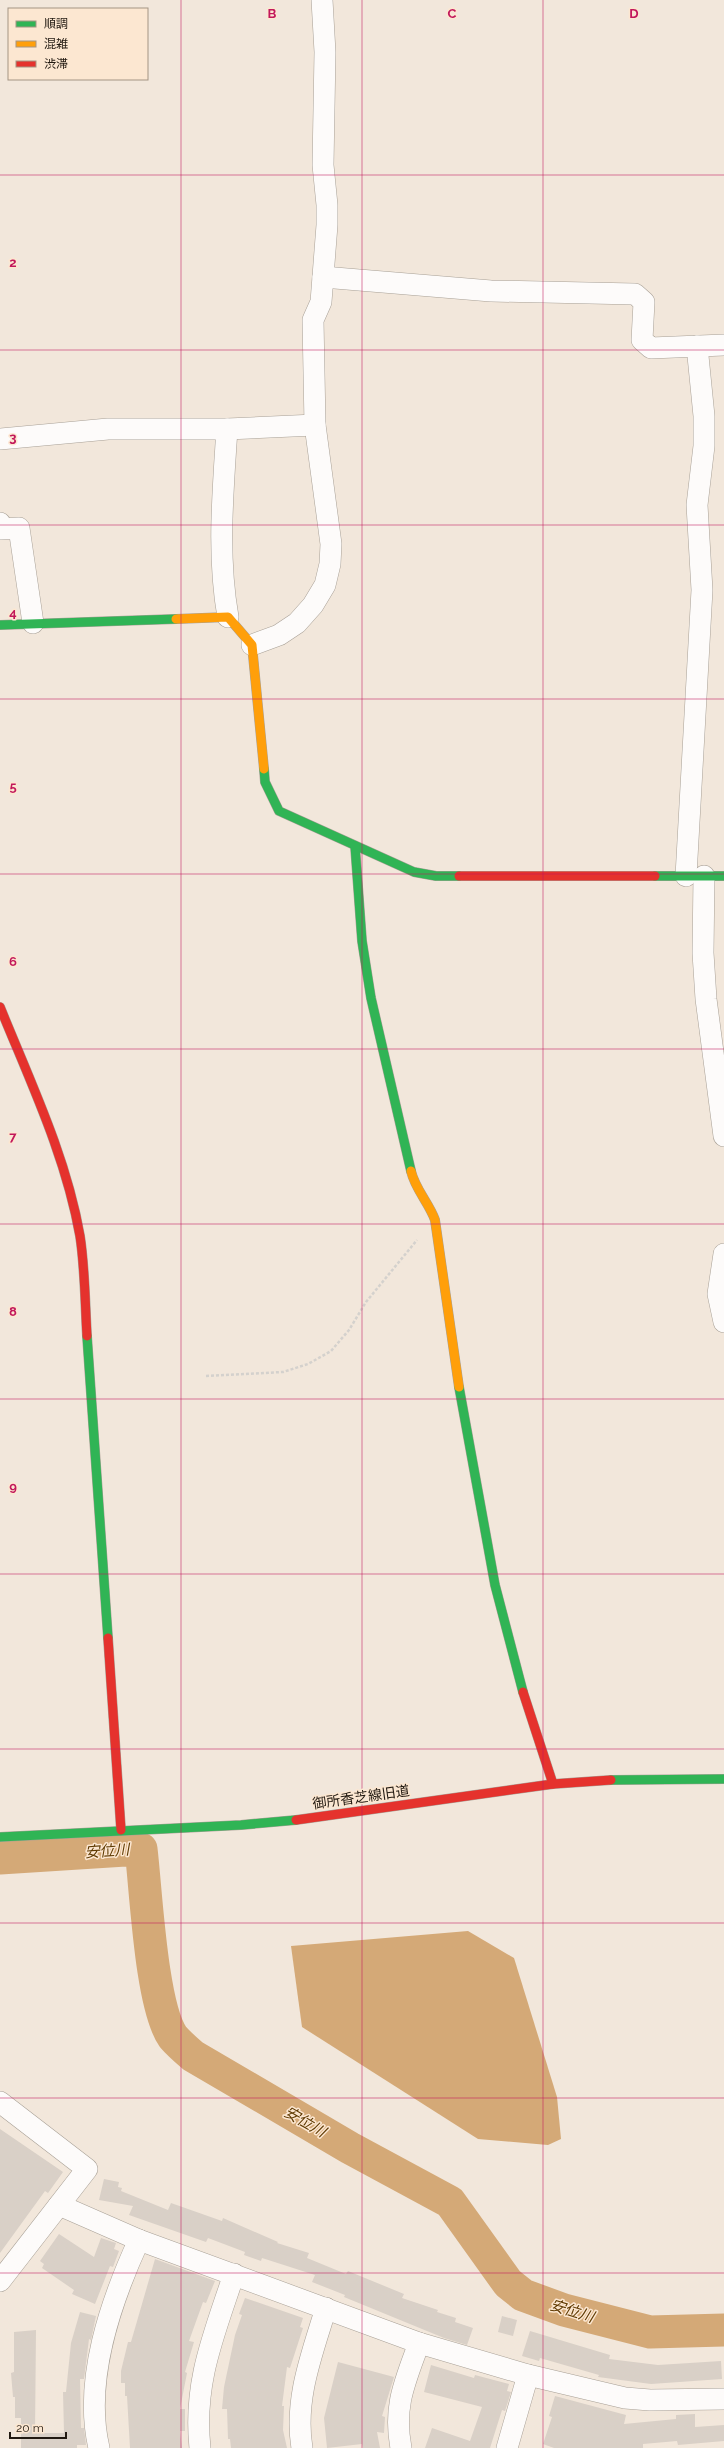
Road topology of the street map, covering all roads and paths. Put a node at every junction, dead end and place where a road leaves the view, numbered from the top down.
1 (322, 0) edge
2 (322, 278) junction
3 (724, 345) edge
4 (697, 346) junction
5 (315, 425) junction
6 (227, 429) junction
7 (0, 439) edge
8 (0, 523) edge
9 (228, 617) junction
10 (33, 623) junction
11 (0, 624) edge
12 (252, 645) junction
13 (355, 846) junction
14 (705, 876) edge
15 (0, 1006) edge
16 (724, 1136) edge
17 (435, 1220) junction
18 (724, 1254) edge
19 (724, 1322) edge
20 (206, 1376) dead end
21 (724, 1779) edge
22 (553, 1784) junction
23 (121, 1830) junction
24 (0, 1837) edge
25 (0, 2102) edge
26 (58, 2205) junction
27 (139, 2240) junction
28 (234, 2274) junction
29 (0, 2281) edge
30 (326, 2308) junction
31 (419, 2343) junction
32 (528, 2375) junction
33 (724, 2398) edge
34 (99, 2448) edge
35 (200, 2448) edge
36 (302, 2448) edge
37 (401, 2448) edge
38 (507, 2448) edge

1 - 2 street
2 - 4 street
2 - 5 street
3 - 4 street
4 - 14 street
5 - 6 street
5 - 12 street
6 - 7 street
6 - 9 street
8 - 10 street
9 - 10 street
9 - 12 street
10 - 11 street
12 - 13 street
13 - 14 street
13 - 17 street
14 - 16 street
15 - 23 street
17 - 20 path
17 - 22 street
18 - 19 street
21 - 22 street, 御所香芝線旧道
22 - 23 street, 御所香芝線旧道
23 - 24 street, 御所香芝線旧道
25 - 26 street
26 - 27 street
26 - 29 street
27 - 28 street
27 - 34 street
28 - 30 street
28 - 35 street
30 - 31 street
30 - 36 street
31 - 32 street
31 - 37 street
32 - 33 street
32 - 38 street

